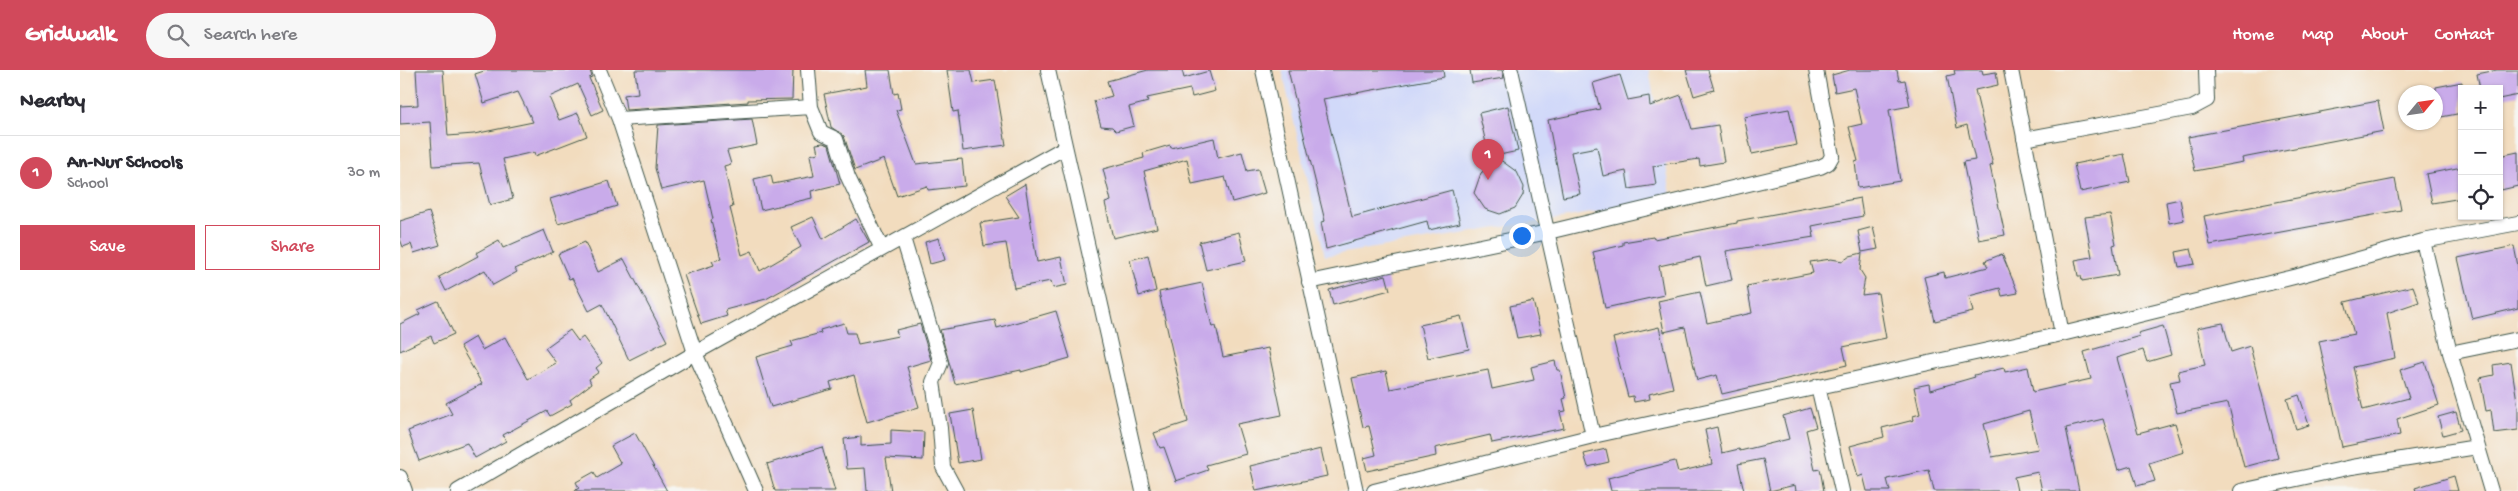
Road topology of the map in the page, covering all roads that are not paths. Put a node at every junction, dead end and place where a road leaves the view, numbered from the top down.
1 (599, 70) edge
2 (808, 70) edge
3 (1048, 70) edge
4 (1263, 70) edge
5 (1511, 70) edge
6 (1816, 70) edge
7 (2011, 70) edge
8 (2206, 70) edge
9 (811, 107) junction
10 (619, 119) junction
11 (2024, 139) junction
12 (1064, 148) junction
13 (2518, 223) edge
14 (1548, 232) junction
15 (903, 238) junction
16 (2424, 241) junction
17 (882, 249) junction
18 (1309, 282) junction
19 (2062, 334) junction
20 (2518, 339) edge
21 (695, 353) junction
22 (2450, 353) junction
23 (1818, 386) junction
24 (1593, 436) junction
25 (2477, 447) junction
26 (400, 477) edge
27 (405, 491) edge
28 (458, 491) edge
29 (756, 491) edge
30 (956, 491) edge
31 (1143, 491) edge
32 (1356, 491) edge
33 (1374, 491) edge
34 (1842, 491) edge
35 (2241, 491) edge
36 (2491, 491) edge

1 - 10 street
2 - 9 street
3 - 12 street
4 - 18 street
5 - 14 street
6 - 14 street
7 - 11 street
8 - 11 street
9 - 10 street
9 - 17 street
10 - 21 street
11 - 19 street
12 - 15 street
12 - 31 street
13 - 16 street
14 - 18 street
14 - 24 street
15 - 17 street
15 - 30 street
16 - 19 street
16 - 22 street
17 - 21 street
18 - 32 street
19 - 23 street
20 - 22 street
21 - 28 street
21 - 29 street
22 - 25 street
23 - 24 street
23 - 34 street
24 - 33 street
25 - 35 street
25 - 36 street
26 - 27 street

